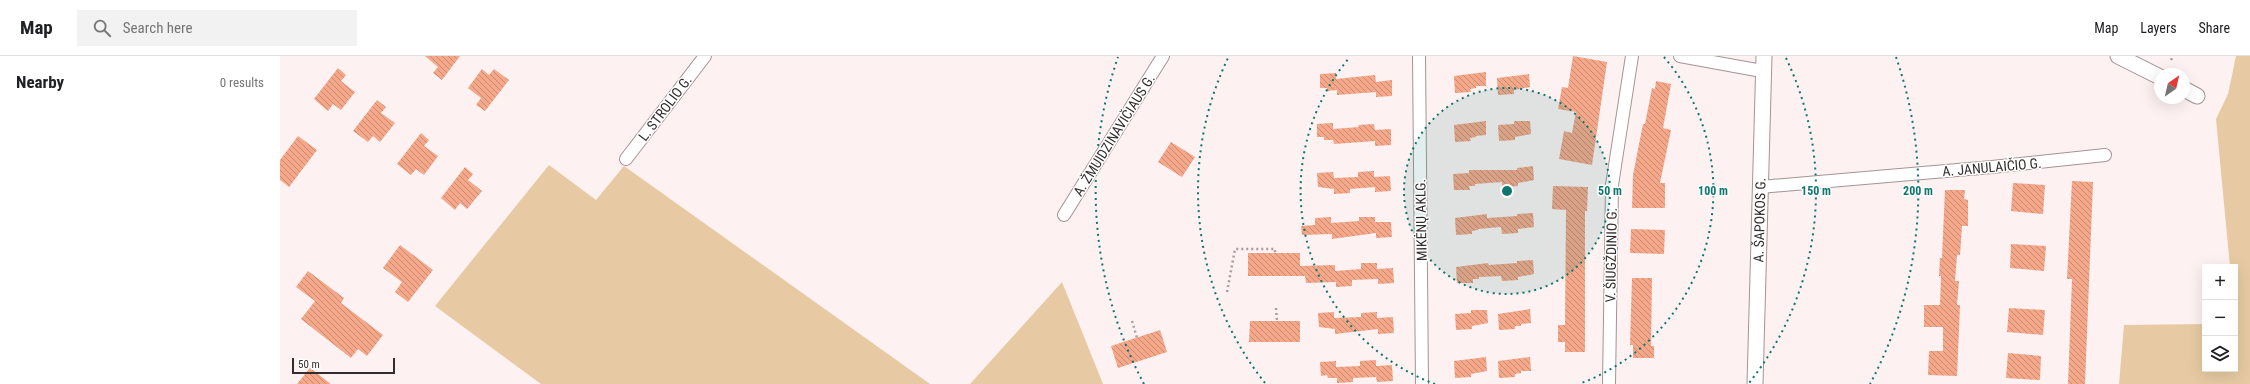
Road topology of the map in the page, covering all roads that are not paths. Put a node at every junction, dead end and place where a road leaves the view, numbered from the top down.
1 (705, 56) edge
2 (1163, 56) edge
3 (1419, 56) edge
4 (1632, 56) edge
5 (1680, 56) edge
6 (2118, 56) edge
7 (1763, 63) edge
8 (2154, 74) edge
9 (2104, 155) dead end
10 (626, 159) dead end
11 (1760, 187) junction
12 (1064, 215) dead end
13 (1422, 384) edge
14 (1609, 384) edge
15 (1755, 384) edge

1 - 10 street, L. STROLIO G.
2 - 12 street, A. ŽMUIDZINAVIČIAUS G.
3 - 13 street, MIKĖNŲ AKLG.
4 - 14 street, V. ŠIUGŽDINIO G.
5 - 7 street
6 - 8 street
7 - 11 street, A. ŠAPOKOS G.
9 - 11 street, A. JANULAIČIO G.
11 - 15 street, A. ŠAPOKOS G.

